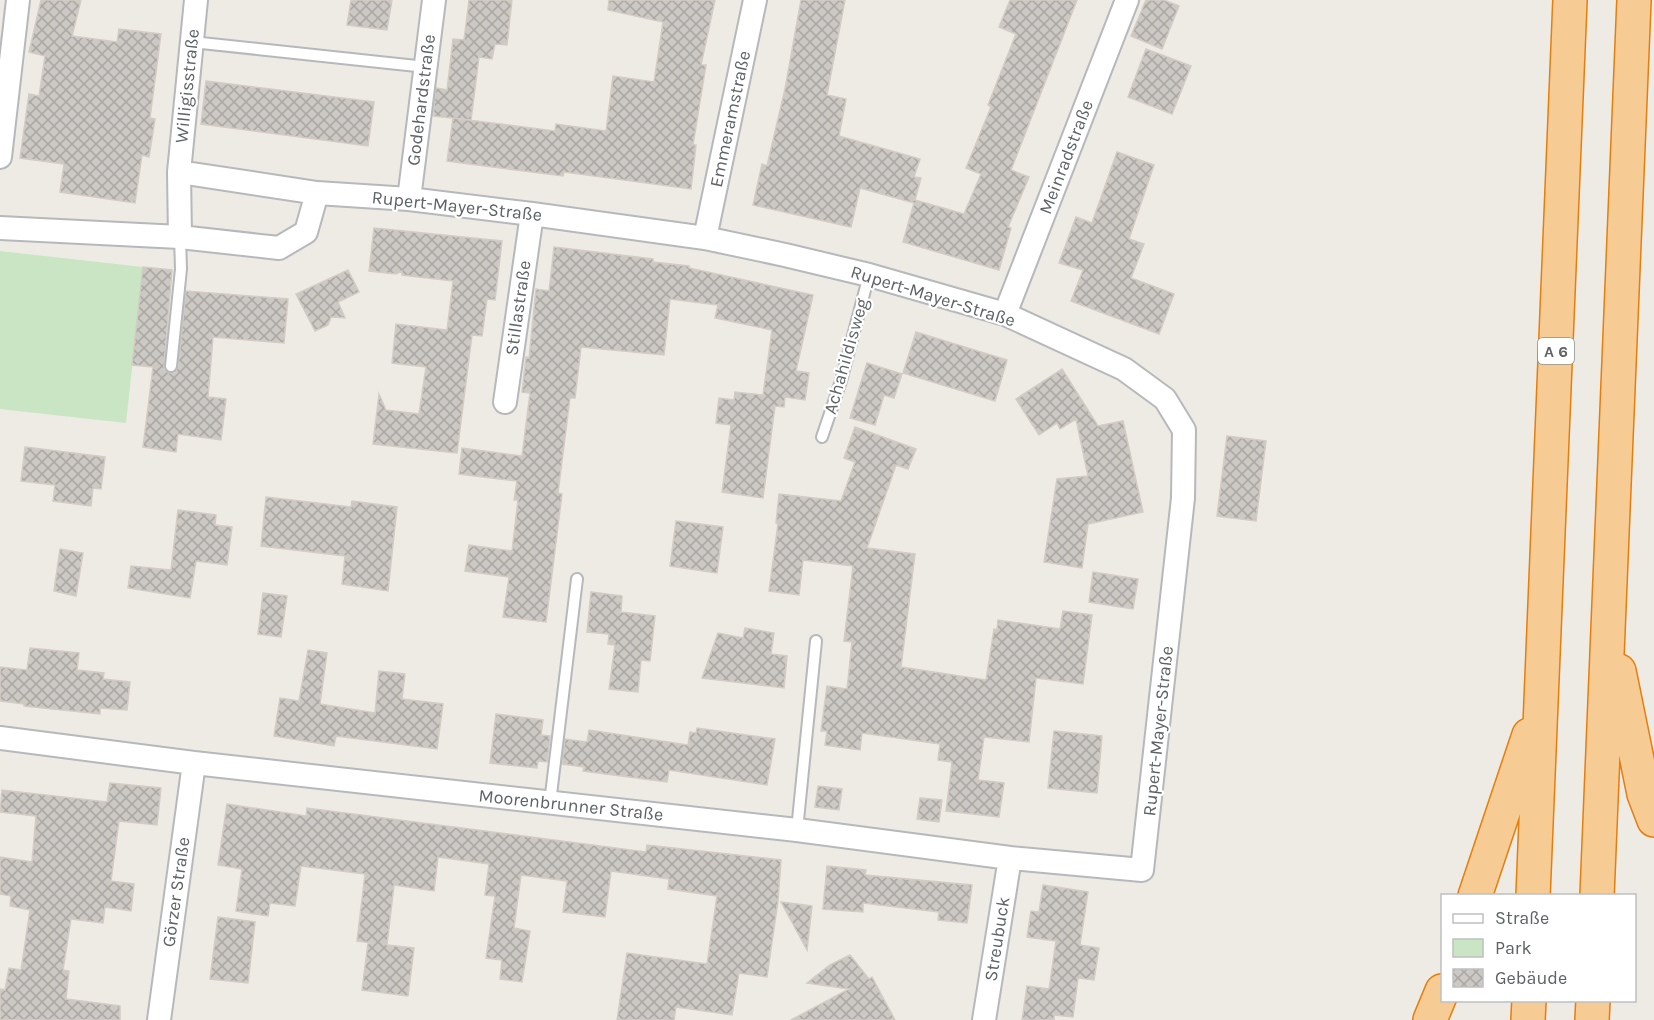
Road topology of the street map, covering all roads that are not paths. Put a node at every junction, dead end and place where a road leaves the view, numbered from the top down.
1 (18, 0) edge
2 (196, 0) edge
3 (434, 0) edge
4 (755, 0) edge
5 (1126, 0) edge
6 (1570, 0) edge
7 (1634, 0) edge
8 (192, 42) junction
9 (426, 67) junction
10 (0, 157) edge
11 (179, 172) junction
12 (317, 193) junction
13 (409, 200) junction
14 (532, 214) junction
15 (0, 228) edge
16 (180, 237) junction
17 (705, 238) junction
18 (869, 275) junction
19 (1005, 314) junction
20 (171, 366) dead end
21 (505, 402) dead end
22 (822, 437) dead end
23 (577, 579) dead end
24 (1609, 620) junction
25 (816, 641) dead end
26 (1541, 702) junction
27 (0, 738) edge
28 (194, 763) junction
29 (550, 803) junction
30 (1654, 820) edge
31 (797, 830) junction
32 (1010, 858) junction
33 (1142, 870) joint
34 (1475, 894) edge
35 (1533, 894) edge
36 (1598, 894) edge
37 (1441, 995) edge
38 (1528, 1002) edge
39 (1593, 1002) edge
40 (159, 1020) edge
41 (984, 1020) edge
42 (1430, 1020) edge
43 (1528, 1020) edge
44 (1592, 1020) edge

1 - 10 street
2 - 8 street, Willigisstraße
3 - 9 street, Godehardstraße
4 - 17 street, Emmeramstraße
5 - 19 street, Meinradstraße
6 - 26 highway, A 6
7 - 24 highway
8 - 9 lane
8 - 11 street, Willigisstraße
9 - 13 street, Godehardstraße
11 - 12 street, Rupert-Mayer-Straße
11 - 16 street
12 - 13 street, Rupert-Mayer-Straße
12 - 16 street
13 - 14 street, Rupert-Mayer-Straße
14 - 17 street, Rupert-Mayer-Straße
14 - 21 street, Stillastraße
15 - 16 street
16 - 20 lane
17 - 18 street, Rupert-Mayer-Straße
18 - 19 street, Rupert-Mayer-Straße
18 - 22 lane, Achahildisweg
19 - 33 street, Rupert-Mayer-Straße
23 - 29 lane
24 - 30 highway
24 - 36 highway
25 - 31 lane
26 - 34 highway
26 - 35 highway, A 6
27 - 28 street, Moorenbrunner Straße
28 - 29 street, Moorenbrunner Straße
28 - 40 street, Görzer Straße
29 - 31 street, Moorenbrunner Straße
31 - 32 street, Moorenbrunner Straße
32 - 33 street, Moorenbrunner Straße
32 - 41 street, Streubuck
37 - 42 highway
38 - 43 highway
39 - 44 highway

